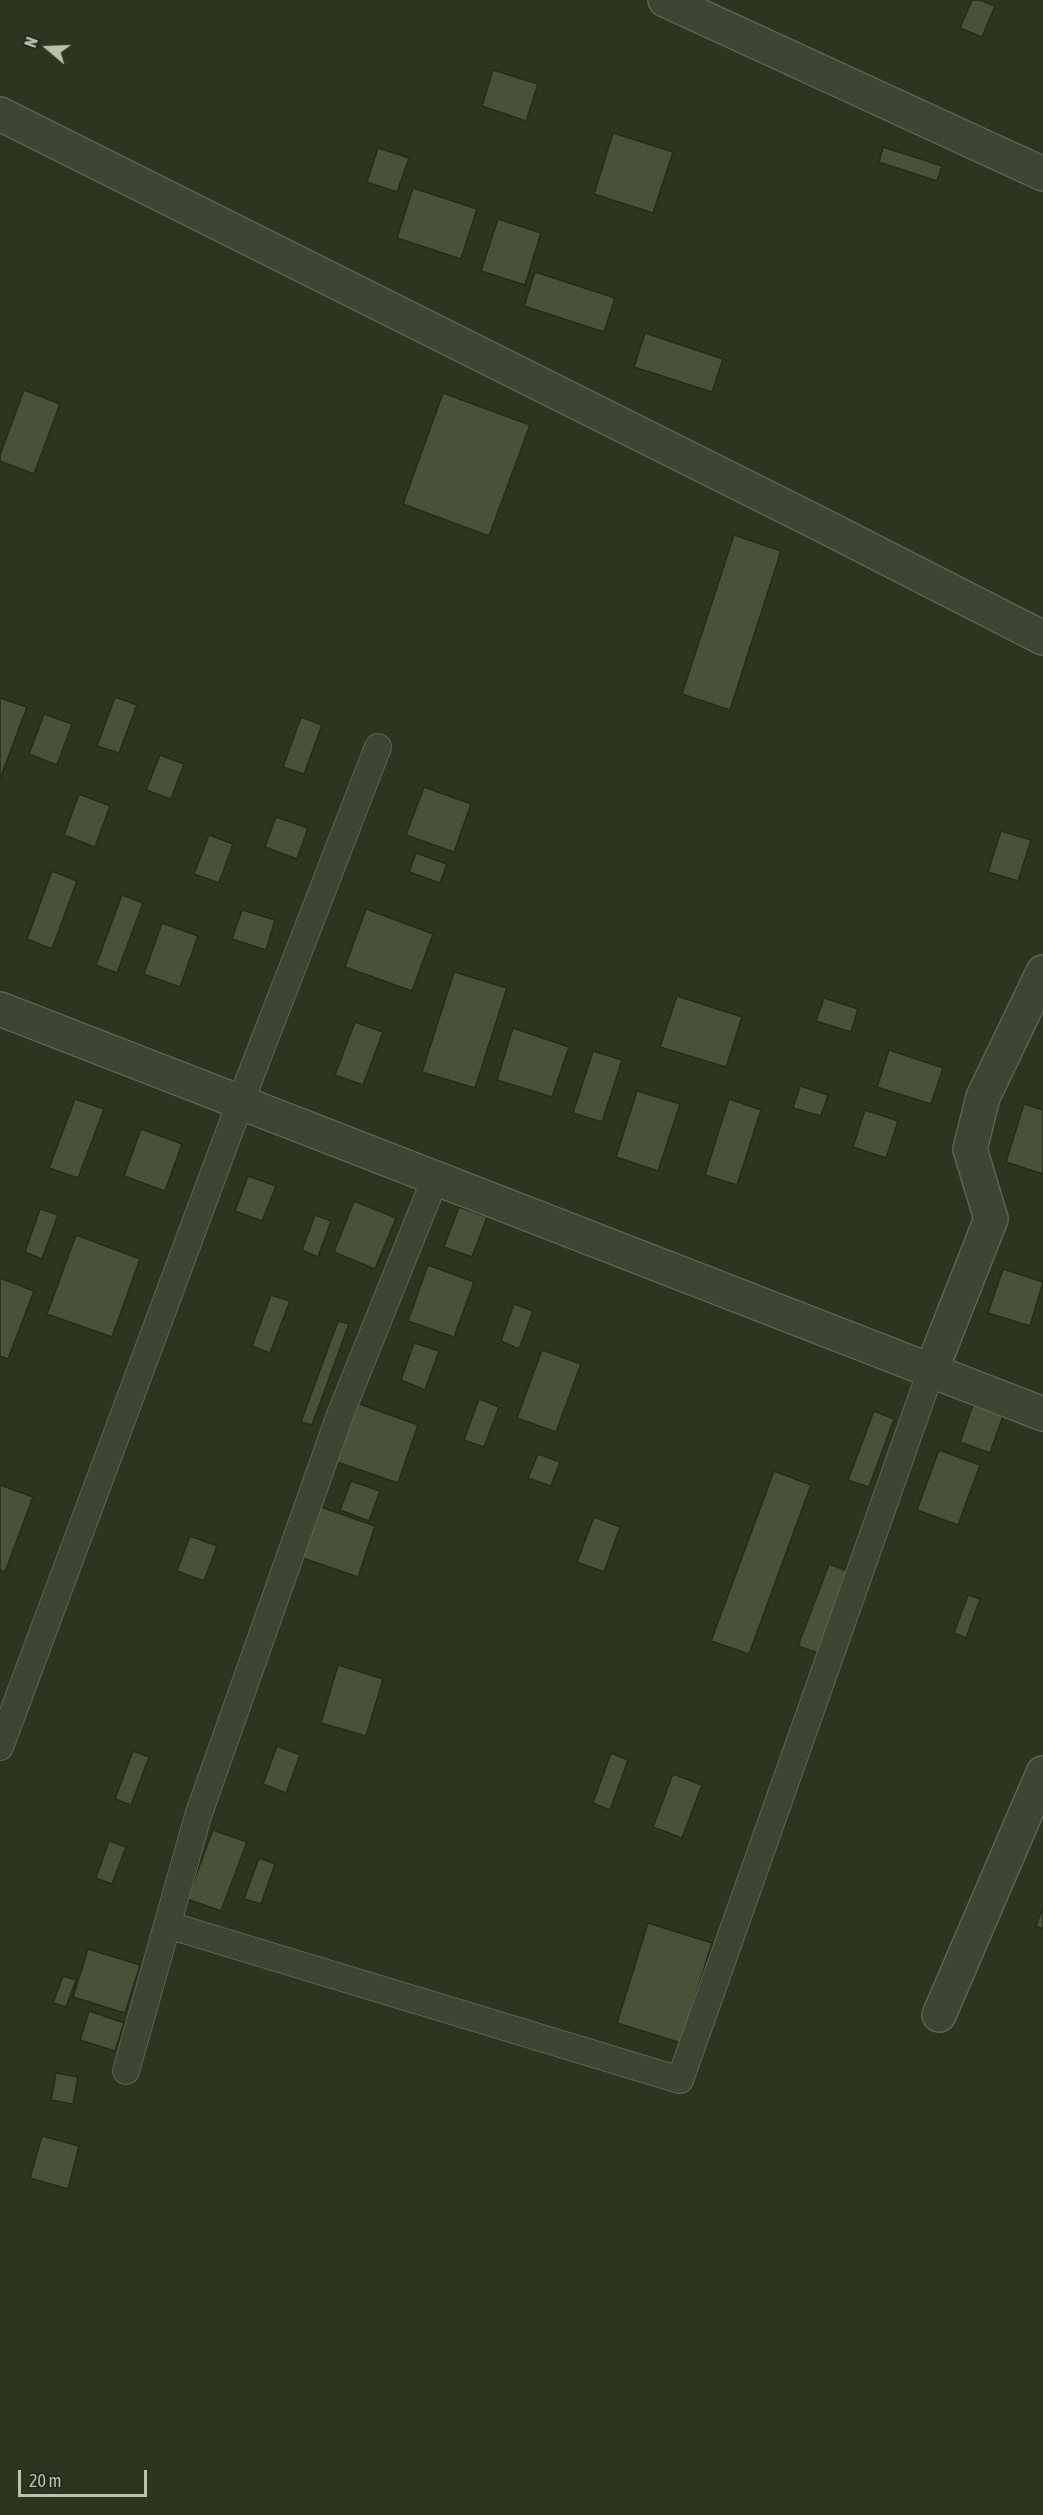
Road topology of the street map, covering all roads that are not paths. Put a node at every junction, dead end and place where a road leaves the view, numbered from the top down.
1 (665, 0) edge
2 (0, 114) edge
3 (1043, 174) edge
4 (1043, 638) edge
5 (378, 747) dead end
6 (1043, 972) edge
7 (0, 1009) edge
8 (240, 1103) junction
9 (435, 1179) junction
10 (931, 1371) junction
11 (1043, 1414) edge
12 (0, 1747) edge
13 (1043, 1773) edge
14 (168, 1925) junction
15 (939, 2015) dead end
16 (126, 2072) dead end

1 - 3 street
2 - 4 street
5 - 8 lane
6 - 10 street
7 - 8 street
8 - 9 street
8 - 12 lane
9 - 10 street
9 - 14 lane
10 - 11 street
10 - 14 lane
13 - 15 street
14 - 16 lane

